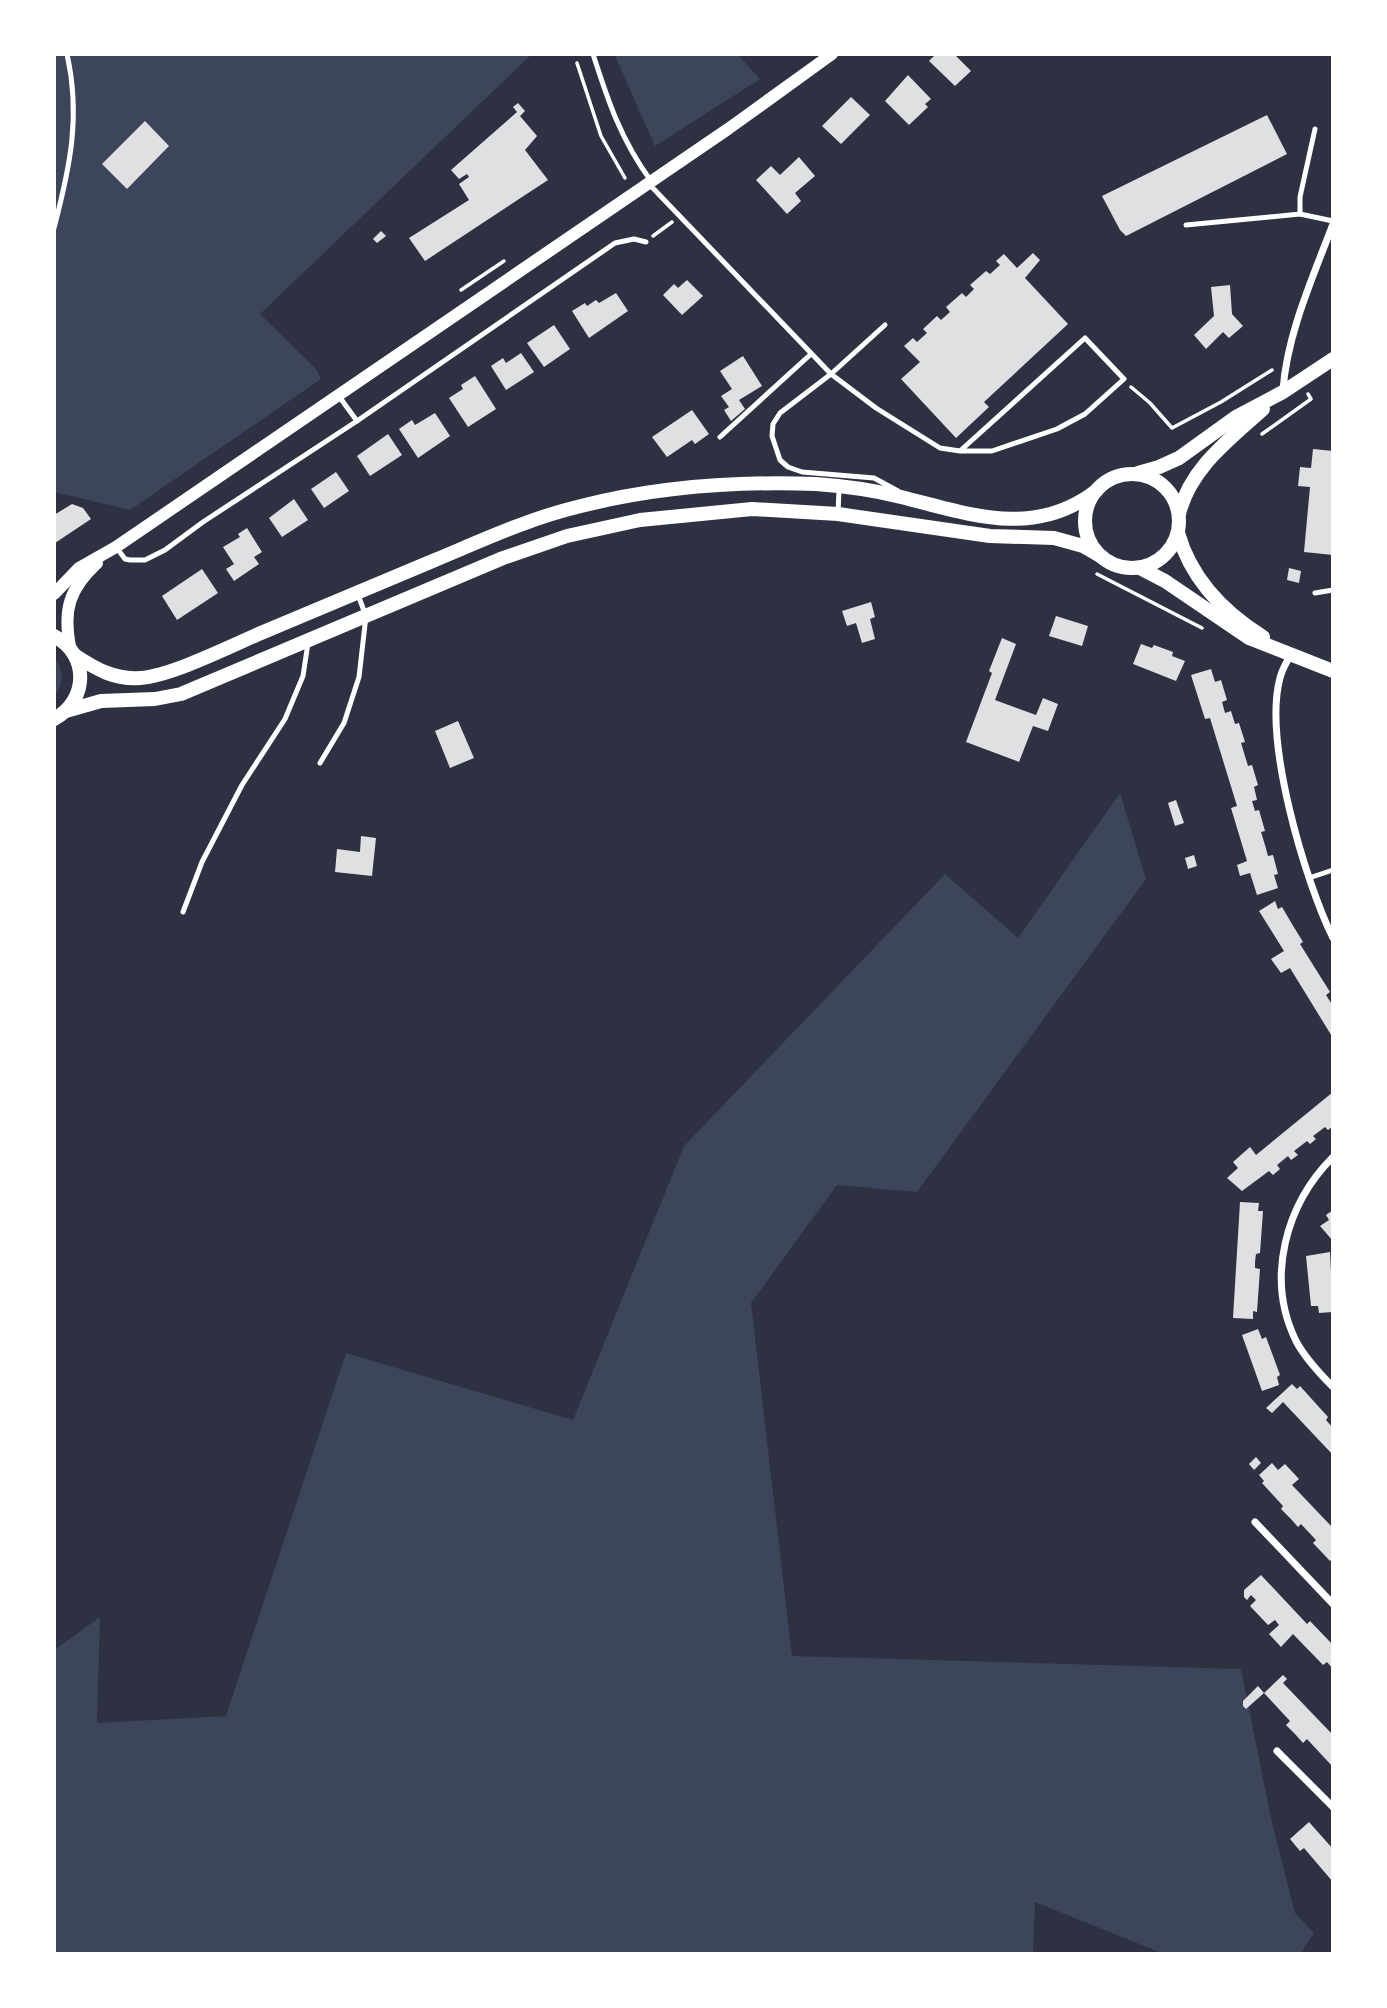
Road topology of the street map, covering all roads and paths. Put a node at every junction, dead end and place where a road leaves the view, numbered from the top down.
1 (67, 54) edge
2 (593, 54) edge
3 (832, 54) edge
4 (576, 63) dead end
5 (1315, 129) dead end
6 (625, 178) dead end
7 (650, 182) junction
8 (1300, 214) junction
9 (680, 216) junction
10 (1333, 223) edge
11 (1186, 225) dead end
12 (54, 228) edge
13 (646, 242) joint
14 (885, 325) dead end
15 (811, 354) junction
16 (1333, 359) edge
17 (1277, 367) dead end
18 (831, 374) junction
19 (1124, 379) junction
20 (1283, 392) junction
21 (338, 395) junction
22 (1311, 399) dead end
23 (357, 421) junction
24 (1261, 435) dead end
25 (720, 438) dead end
26 (960, 452) junction
27 (1133, 474) junction
28 (840, 481) junction
29 (1096, 491) junction
30 (838, 514) junction
31 (1179, 514) junction
32 (1178, 533) junction
33 (116, 547) junction
34 (1102, 557) junction
35 (1140, 568) junction
36 (1088, 569) dead end
37 (1333, 590) edge
38 (357, 592) junction
39 (1315, 593) dead end
40 (54, 594) edge
41 (366, 616) junction
42 (1207, 630) dead end
43 (54, 636) edge
44 (308, 640) junction
45 (73, 652) junction
46 (1292, 654) junction
47 (1333, 671) edge
48 (60, 715) edge
49 (320, 763) dead end
50 (1333, 870) edge
51 (1309, 878) junction
52 (183, 912) dead end
53 (1333, 938) edge
54 (1333, 1157) edge
55 (1333, 1387) edge
56 (1255, 1522) dead end
57 (1333, 1604) edge
58 (1277, 1751) dead end
59 (1333, 1807) edge

1 - 12 lane
2 - 7 lane
3 - 7 street
4 - 6 path
5 - 8 lane
7 - 9 lane
7 - 21 street
8 - 10 lane
8 - 11 lane
9 - 13 path
9 - 15 lane
10 - 20 street
13 - 23 lane
14 - 18 lane
15 - 18 lane
15 - 25 lane
16 - 20 main road
17 - 19 path
18 - 26 lane
18 - 28 lane
19 - 26 lane
19 - 26 lane
20 - 27 main road
20 - 31 main road
21 - 23 lane
21 - 33 street
22 - 24 path
23 - 33 lane
27 - 29 main road
27 - 31 main road
28 - 29 main road
28 - 30 lane
28 - 38 main road
29 - 34 main road
30 - 34 main road
30 - 41 main road
31 - 32 main road
32 - 35 main road
32 - 46 main road
33 - 40 street
33 - 45 street
34 - 35 main road
35 - 46 main road
36 - 42 path
37 - 39 lane
38 - 41 lane
38 - 45 main road
41 - 44 main road
41 - 49 lane
43 - 45 main road
44 - 48 main road
44 - 52 lane
45 - 48 main road
46 - 47 main road
46 - 51 street
50 - 51 lane
51 - 53 street
54 - 55 street
56 - 57 street
58 - 59 street

